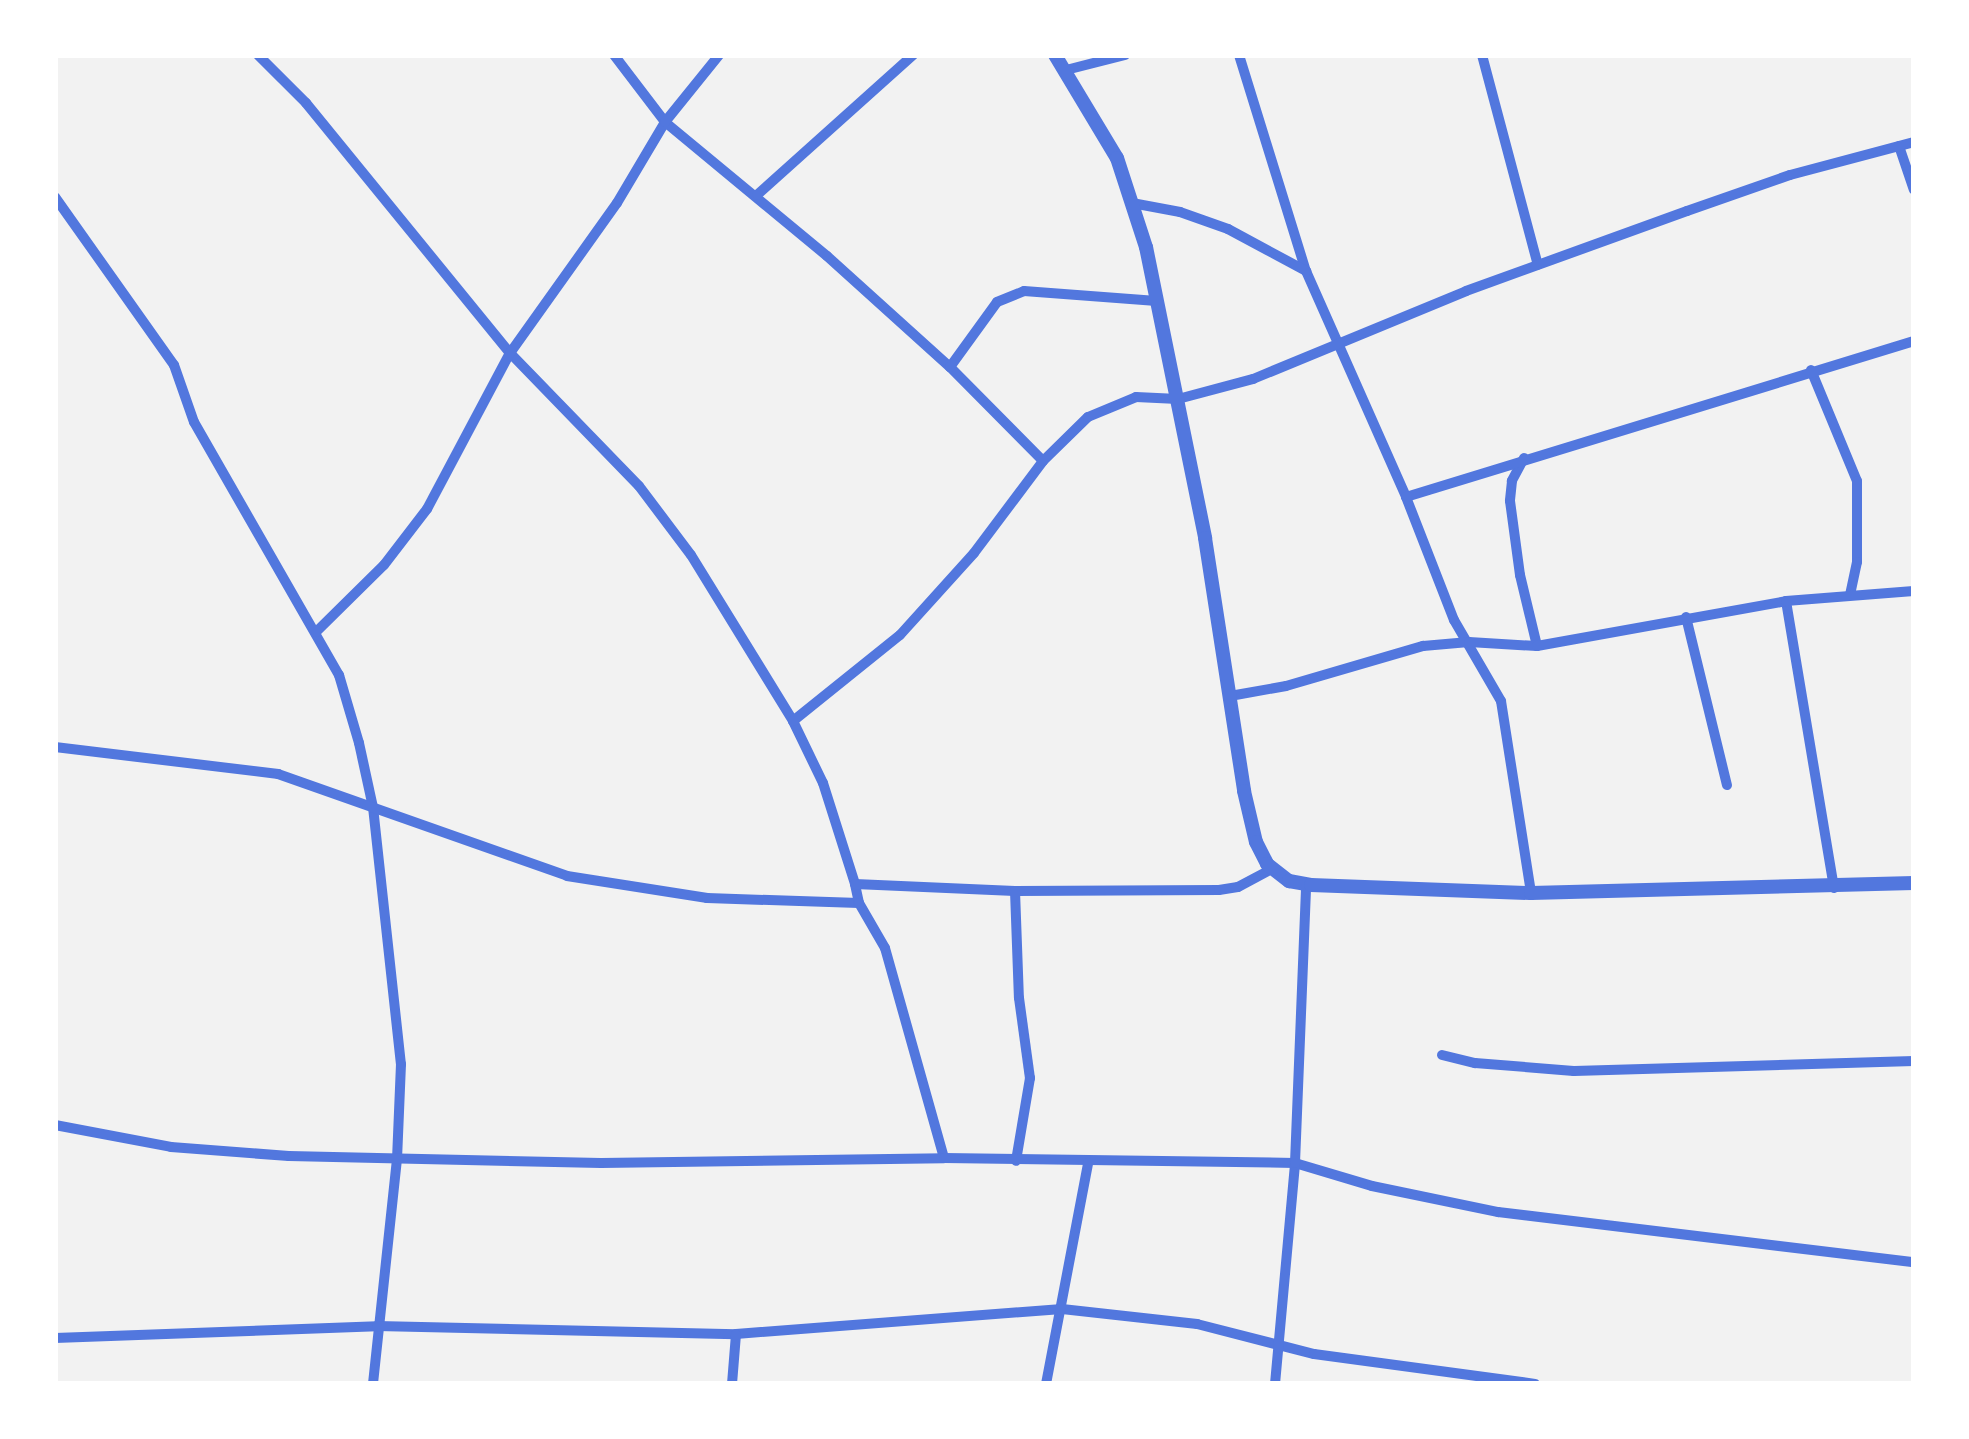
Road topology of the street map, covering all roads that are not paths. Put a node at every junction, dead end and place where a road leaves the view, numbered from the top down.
1 (258, 55) edge
2 (614, 55) edge
3 (719, 55) edge
4 (913, 55) edge
5 (1054, 55) edge
6 (1126, 55) edge
7 (1239, 55) edge
8 (1482, 55) edge
9 (1066, 70) junction
10 (665, 122) junction
11 (1914, 142) edge
12 (1898, 146) junction
13 (1914, 190) edge
14 (757, 195) junction
15 (55, 196) edge
16 (1132, 203) junction
17 (1538, 265) junction
18 (1306, 271) junction
19 (1157, 301) junction
20 (1914, 341) edge
21 (1339, 346) junction
22 (510, 352) junction
23 (950, 367) junction
24 (1811, 370) junction
25 (1178, 398) junction
26 (1525, 457) junction
27 (1043, 461) junction
28 (1406, 497) junction
29 (1914, 591) edge
30 (1850, 594) junction
31 (1786, 601) junction
32 (1686, 616) junction
33 (316, 632) junction
34 (1469, 642) junction
35 (1537, 646) junction
36 (1230, 696) junction
37 (793, 721) junction
38 (55, 747) edge
39 (1727, 785) dead end
40 (373, 807) junction
41 (1272, 869) junction
42 (1914, 883) edge
43 (855, 884) junction
44 (1306, 884) junction
45 (1834, 888) junction
46 (1015, 891) junction
47 (1531, 893) junction
48 (859, 903) junction
49 (1442, 1055) dead end
50 (1914, 1062) edge
51 (55, 1125) edge
52 (944, 1158) junction
53 (397, 1159) junction
54 (1016, 1161) junction
55 (1295, 1162) junction
56 (1088, 1163) junction
57 (1914, 1262) edge
58 (1062, 1309) junction
59 (377, 1326) junction
60 (736, 1334) junction
61 (55, 1338) edge
62 (1277, 1342) junction
63 (373, 1384) edge
64 (732, 1384) edge
65 (1046, 1384) edge
66 (1274, 1384) edge
67 (1536, 1384) edge

1 - 22 street
2 - 10 street
3 - 10 street
4 - 14 street
5 - 9 street
6 - 9 street
7 - 18 street
8 - 17 street
9 - 16 street
10 - 14 street
10 - 22 street
11 - 12 street
12 - 13 street
12 - 17 street
14 - 23 street
15 - 33 street
16 - 18 street
16 - 19 street
17 - 21 street
18 - 21 street
19 - 23 street
19 - 25 street
20 - 24 street
21 - 25 street
21 - 28 street
22 - 33 street
22 - 37 street
23 - 27 street
24 - 26 street
24 - 30 street
25 - 27 street
25 - 36 street
26 - 28 street
26 - 35 street
27 - 37 street
28 - 34 street
29 - 30 street
30 - 31 street
31 - 32 street
31 - 45 street
32 - 35 street
32 - 39 street
33 - 40 street
34 - 35 street
34 - 36 street
34 - 47 street
36 - 41 street
37 - 43 street
38 - 40 street
40 - 48 street
40 - 53 street
41 - 44 street
41 - 46 street
42 - 45 street
43 - 46 street
43 - 48 street
44 - 47 street
44 - 55 street
45 - 47 street
46 - 54 street
48 - 52 street
49 - 50 street
51 - 53 street
52 - 53 street
52 - 54 street
53 - 59 street
54 - 56 street
55 - 56 street
55 - 57 street
55 - 62 street
56 - 58 street
58 - 60 street
58 - 62 street
58 - 65 street
59 - 60 street
59 - 61 street
59 - 63 street
60 - 64 street
62 - 66 street
62 - 67 street

